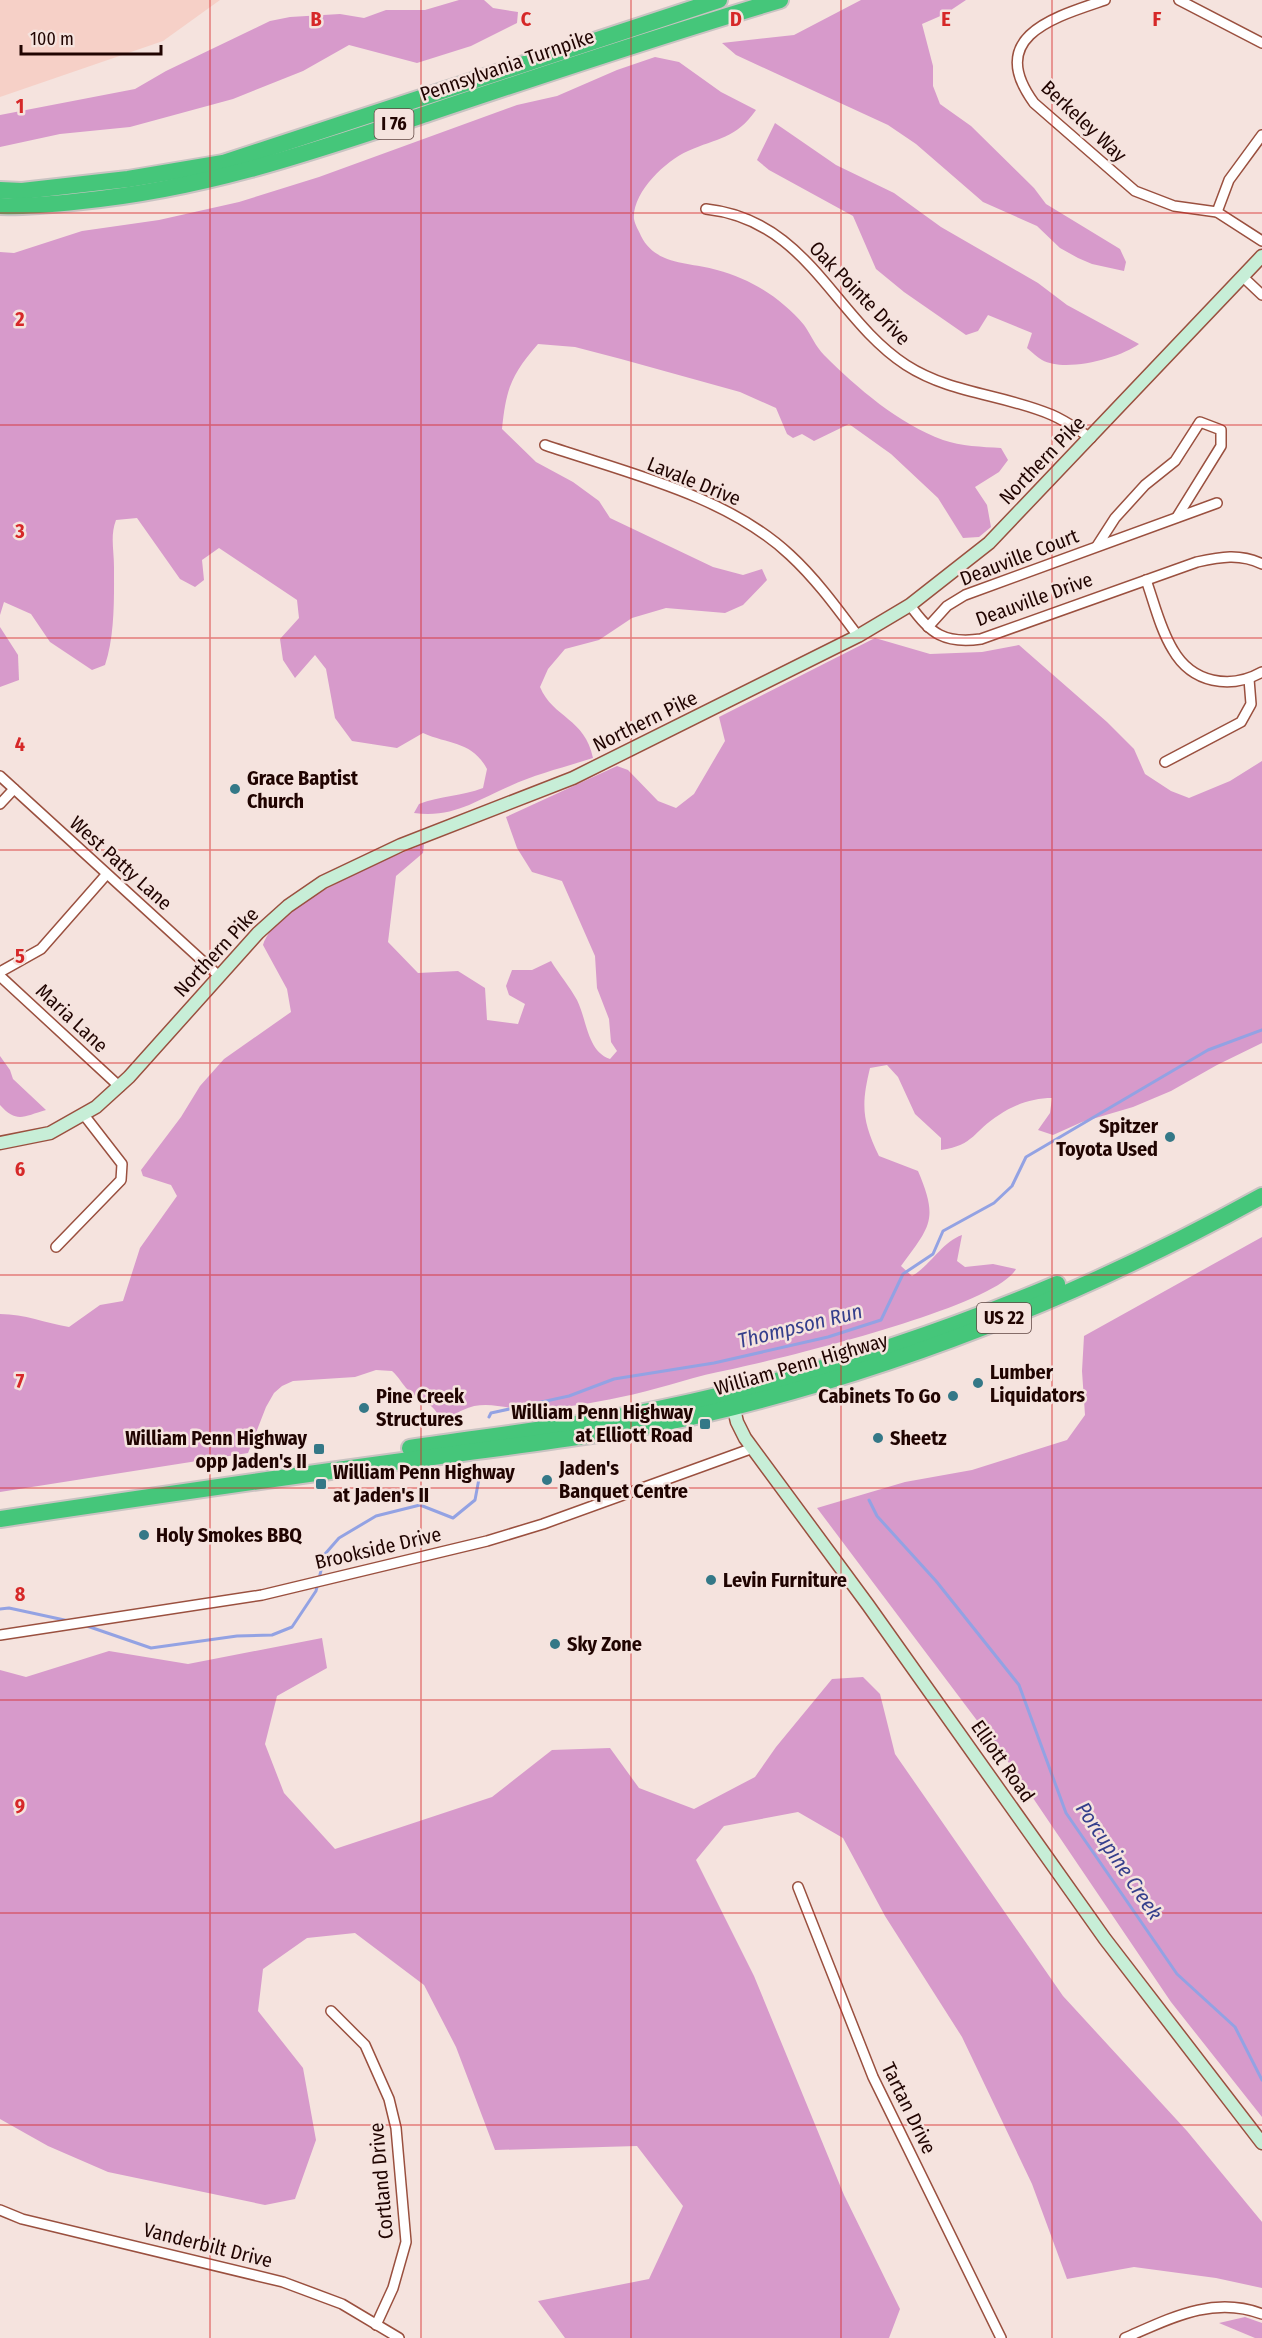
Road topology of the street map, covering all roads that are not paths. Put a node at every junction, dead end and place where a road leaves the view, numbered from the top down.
1 (719, 0) edge
2 (780, 0) edge
3 (1105, 0) edge
4 (1179, 0) edge
5 (1262, 43) edge
6 (1262, 135) edge
7 (0, 190) edge
8 (0, 206) edge
9 (706, 209) dead end
10 (1217, 212) junction
11 (1262, 241) edge
12 (1262, 256) edge
13 (1243, 278) junction
14 (1262, 295) edge
15 (1091, 438) junction
16 (545, 445) dead end
17 (1217, 503) dead end
18 (1177, 518) junction
19 (1097, 546) junction
20 (1262, 564) edge
21 (1146, 580) junction
22 (910, 605) junction
23 (928, 627) junction
24 (858, 636) junction
25 (1262, 672) edge
26 (1249, 680) junction
27 (1165, 762) dead end
28 (0, 776) edge
29 (14, 789) junction
30 (0, 804) edge
31 (106, 875) junction
32 (0, 974) edge
33 (219, 976) junction
34 (120, 1087) junction
35 (84, 1115) junction
36 (0, 1143) edge
37 (1262, 1182) edge
38 (1262, 1196) edge
39 (56, 1246) dead end
40 (731, 1399) junction
41 (753, 1448) junction
42 (0, 1507) edge
43 (0, 1519) edge
44 (0, 1635) edge
45 (798, 1887) dead end
46 (331, 2011) dead end
47 (1262, 2143) edge
48 (0, 2210) edge
49 (1262, 2314) edge
50 (375, 2325) junction
51 (399, 2338) edge
52 (1001, 2338) edge
53 (1125, 2338) edge

1 - 7 highway, Pennsylvania Turnpike / I 76
2 - 8 highway, Pennsylvania Turnpike / I 76
3 - 10 street, Berkeley Way
4 - 5 street
6 - 10 street
9 - 15 street, Oak Pointe Drive
10 - 11 street, Berkeley Way
12 - 13 main road, Northern Pike
13 - 14 street
13 - 15 main road, Northern Pike
15 - 22 main road, Northern Pike
16 - 24 street, Lavale Drive
17 - 18 street, Deauville Court
18 - 19 street, Deauville Court
18 - 19 street, Deauville Court
19 - 23 street, Deauville Court
20 - 21 street, Deauville Drive
21 - 23 street, Deauville Drive
21 - 26 street
22 - 23 street, Deauville Drive
22 - 24 main road, Northern Pike
24 - 33 main road, Northern Pike
25 - 26 street
26 - 27 street
28 - 29 street, West Patty Lane
29 - 30 street
29 - 31 street, West Patty Lane
31 - 32 street
31 - 33 street, West Patty Lane
32 - 34 street, Maria Lane
33 - 34 main road, Northern Pike
34 - 35 main road, Northern Pike
35 - 36 main road, Northern Pike
35 - 39 street
37 - 40 highway, William Penn Highway / US 22
38 - 40 highway, William Penn Highway / US 22
40 - 41 main road, Elliott Road
40 - 42 highway, William Penn Highway / US 22
40 - 43 highway, William Penn Highway / US 22
41 - 44 street, Brookside Drive
41 - 47 main road, Elliott Road
45 - 52 street, Tartan Drive
46 - 50 street, Cortland Drive
48 - 50 street, Vanderbilt Drive
49 - 53 street
50 - 51 street, Vanderbilt Drive

